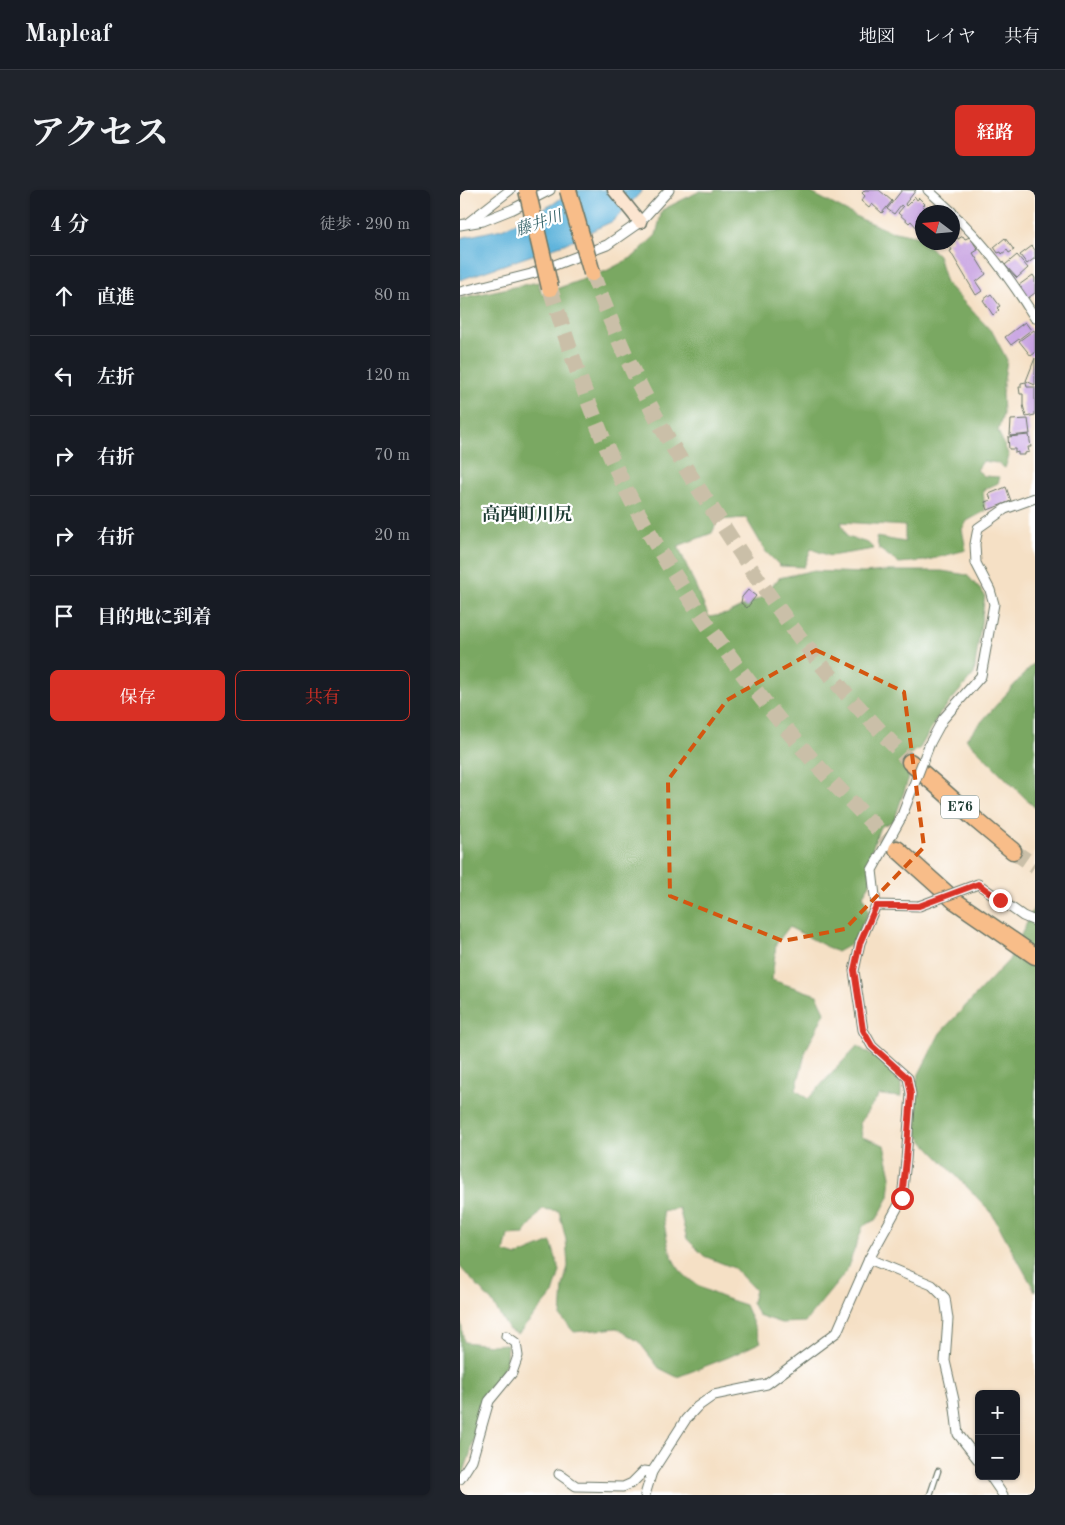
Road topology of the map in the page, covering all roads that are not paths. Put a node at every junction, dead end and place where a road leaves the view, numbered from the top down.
1 (510, 190) edge
2 (527, 190) edge
3 (550, 190) edge
4 (569, 190) edge
5 (614, 190) edge
6 (928, 190) edge
7 (669, 191) edge
8 (944, 205) edge
9 (960, 220) edge
10 (640, 222) junction
11 (464, 224) edge
12 (592, 273) tunnel mouth
13 (550, 288) tunnel mouth
14 (460, 292) edge
15 (1035, 318) edge
16 (1035, 498) edge
17 (910, 762) tunnel mouth
18 (897, 849) tunnel mouth
19 (1013, 851) tunnel mouth
20 (876, 906) junction
21 (1035, 921) edge
22 (1035, 956) edge
23 (868, 1259) junction
24 (506, 1336) dead end
25 (975, 1456) edge
26 (938, 1471) dead end
27 (652, 1472) junction
28 (558, 1474) dead end
29 (460, 1479) edge
30 (993, 1480) edge
31 (587, 1491) edge
32 (645, 1495) edge
33 (930, 1495) edge
34 (1003, 1495) edge

1 - 11 street
2 - 13 highway, bridge
3 - 11 street
4 - 12 highway, bridge
5 - 10 street
6 - 8 street
7 - 10 street
9 - 15 street
10 - 14 street
16 - 20 street, bridge
17 - 19 highway, E76
18 - 22 highway
20 - 21 street, bridge
20 - 23 street
23 - 25 street
23 - 27 street
24 - 29 street
26 - 33 lane
27 - 31 street
27 - 32 street
28 - 31 street
30 - 34 street

